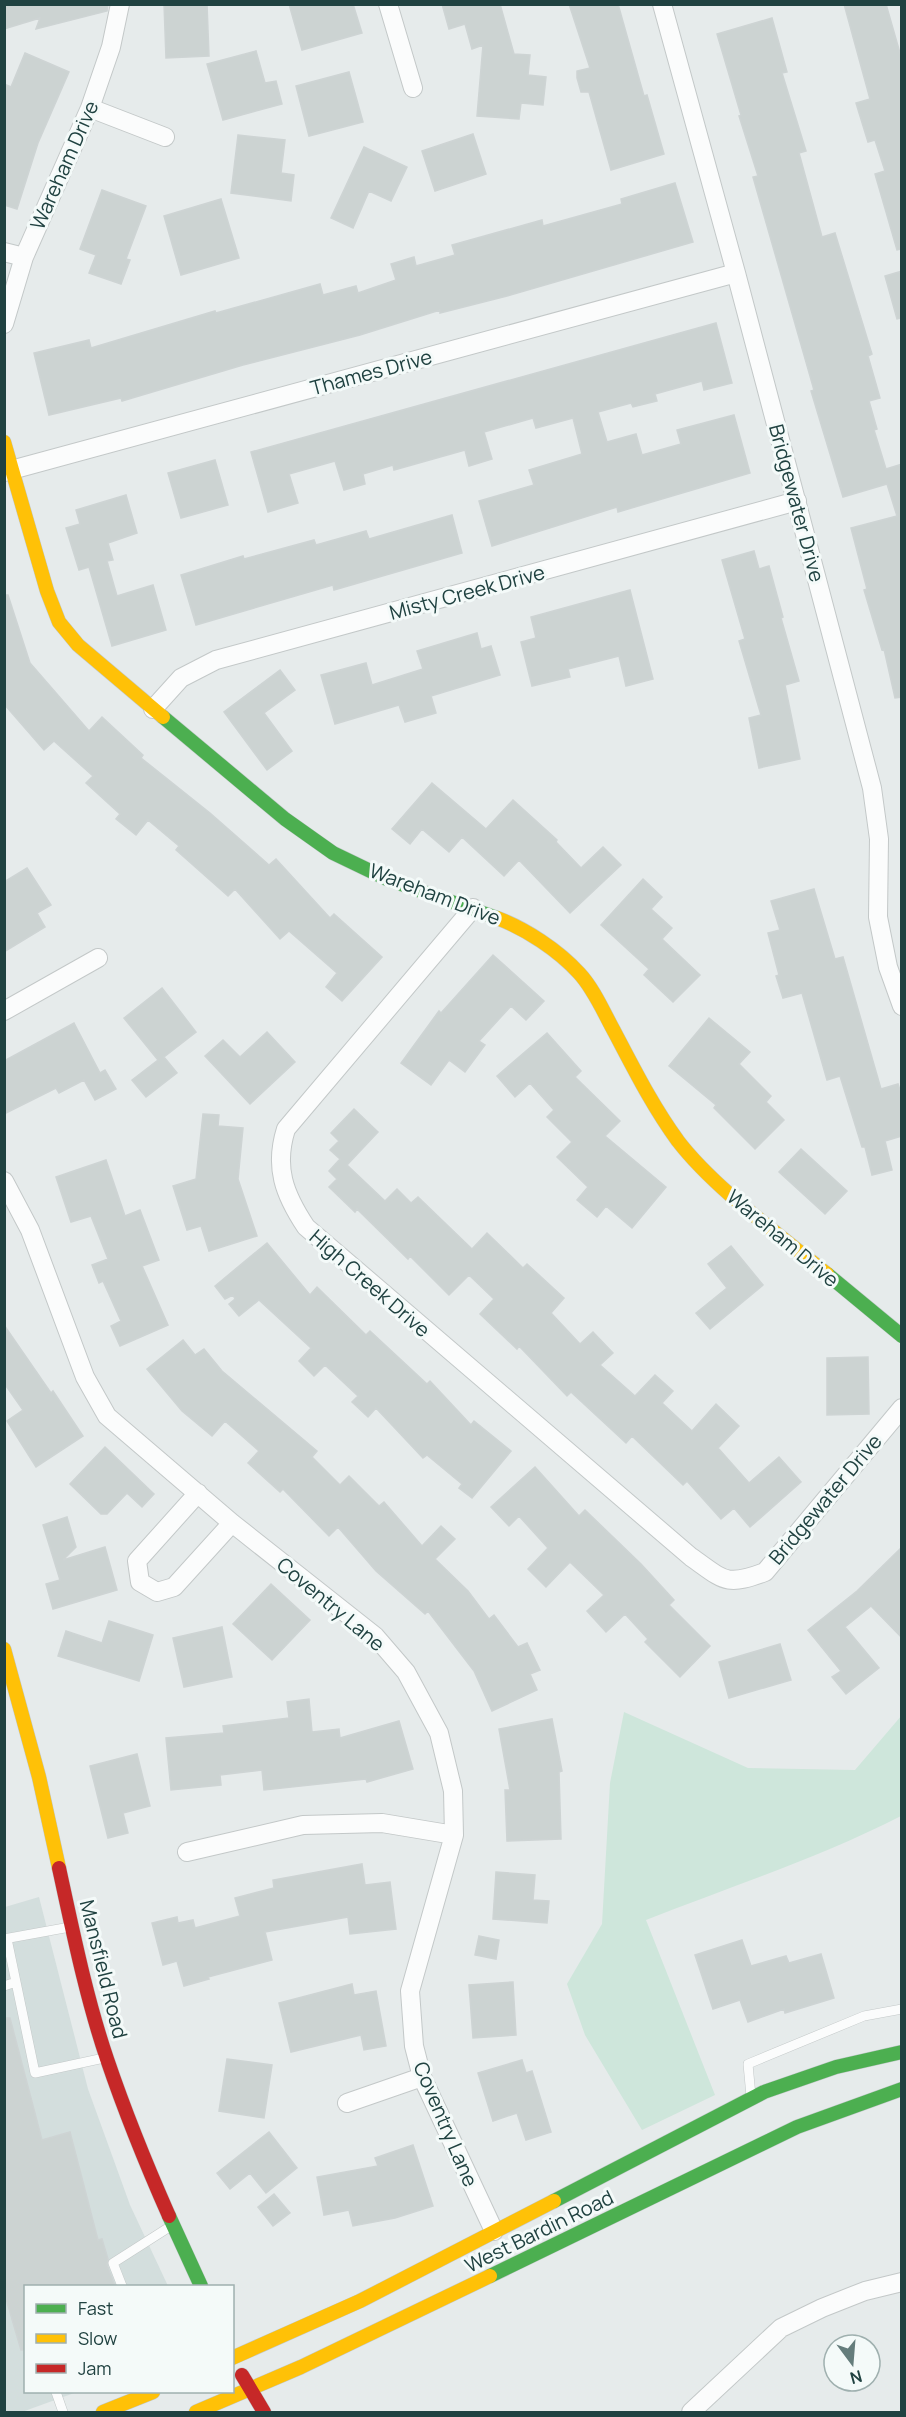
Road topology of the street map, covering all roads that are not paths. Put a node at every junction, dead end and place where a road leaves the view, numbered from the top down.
1 (120, 4) edge
2 (388, 4) edge
3 (662, 4) edge
4 (413, 88) dead end
5 (90, 108) junction
6 (165, 137) dead end
7 (4, 252) edge
8 (24, 257) junction
9 (736, 273) junction
10 (4, 324) edge
11 (4, 442) edge
12 (8, 471) edge
13 (797, 501) junction
14 (153, 709) junction
15 (473, 908) junction
16 (98, 958) dead end
17 (902, 1006) edge
18 (4, 1011) edge
19 (4, 1181) edge
20 (902, 1336) edge
21 (902, 1408) edge
22 (198, 1493) junction
23 (232, 1523) junction
24 (742, 1581) joint
25 (4, 1649) edge
26 (454, 1835) junction
27 (187, 1852) dead end
28 (73, 1927) junction
29 (6, 1939) edge
30 (16, 1982) junction
31 (4, 1986) edge
32 (902, 2009) edge
33 (902, 2052) edge
34 (106, 2057) junction
35 (422, 2077) junction
36 (902, 2089) edge
37 (752, 2098) junction
38 (347, 2103) dead end
39 (174, 2224) junction
40 (494, 2231) junction
41 (902, 2282) edge
42 (122, 2285) edge
43 (201, 2285) edge
44 (234, 2357) edge
45 (234, 2359) edge
46 (250, 2389) junction
47 (57, 2393) edge
48 (148, 2393) edge
49 (63, 2412) edge
50 (103, 2412) edge
51 (196, 2412) edge
52 (264, 2412) edge
53 (691, 2412) edge

1 - 5 street, Wareham Drive
2 - 4 street
3 - 9 street, Bridgewater Drive
5 - 6 street
5 - 8 street, Wareham Drive
7 - 8 street
8 - 10 street, Wareham Drive
9 - 12 street, Thames Drive
9 - 13 street, Bridgewater Drive
11 - 12 street, Wareham Drive
12 - 14 street, Wareham Drive
13 - 14 street, Misty Creek Drive
13 - 17 street, Bridgewater Drive
14 - 15 street, Wareham Drive
15 - 20 street, Wareham Drive
15 - 24 street, High Creek Drive
16 - 18 street
19 - 22 street, Coventry Lane
21 - 24 street, Bridgewater Drive
22 - 23 street, Coventry Lane
22 - 23 street
23 - 26 street, Coventry Lane
25 - 28 street, Mansfield Road
26 - 27 street
26 - 35 street, Coventry Lane
28 - 29 lane
28 - 34 street, Mansfield Road
29 - 30 lane
30 - 31 lane
30 - 34 lane
32 - 37 lane
33 - 37 street, West Bardin Road
34 - 39 street, Mansfield Road
35 - 38 street
35 - 40 street, Coventry Lane
36 - 46 street, West Bardin Road
37 - 40 street, West Bardin Road
39 - 42 lane
39 - 43 street, Mansfield Road
40 - 44 street, West Bardin Road
41 - 53 street
45 - 46 street
46 - 51 street, West Bardin Road
46 - 52 street
47 - 49 lane
48 - 50 street

